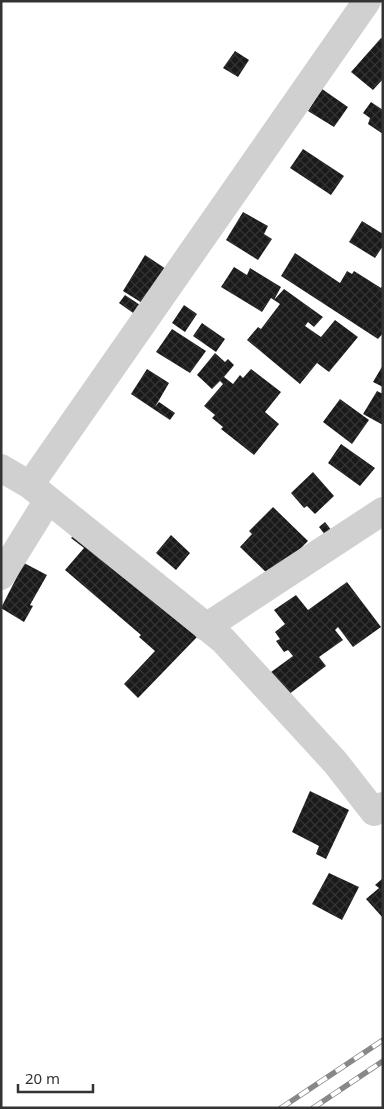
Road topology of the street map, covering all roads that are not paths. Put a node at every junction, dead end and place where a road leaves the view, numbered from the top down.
1 (367, 1) edge
2 (1, 468) edge
3 (39, 492) junction
4 (383, 511) edge
5 (1, 576) edge
6 (206, 627) junction
7 (383, 806) edge

1 - 3 street
2 - 3 street
3 - 5 street
3 - 6 street
4 - 6 street
6 - 7 street

